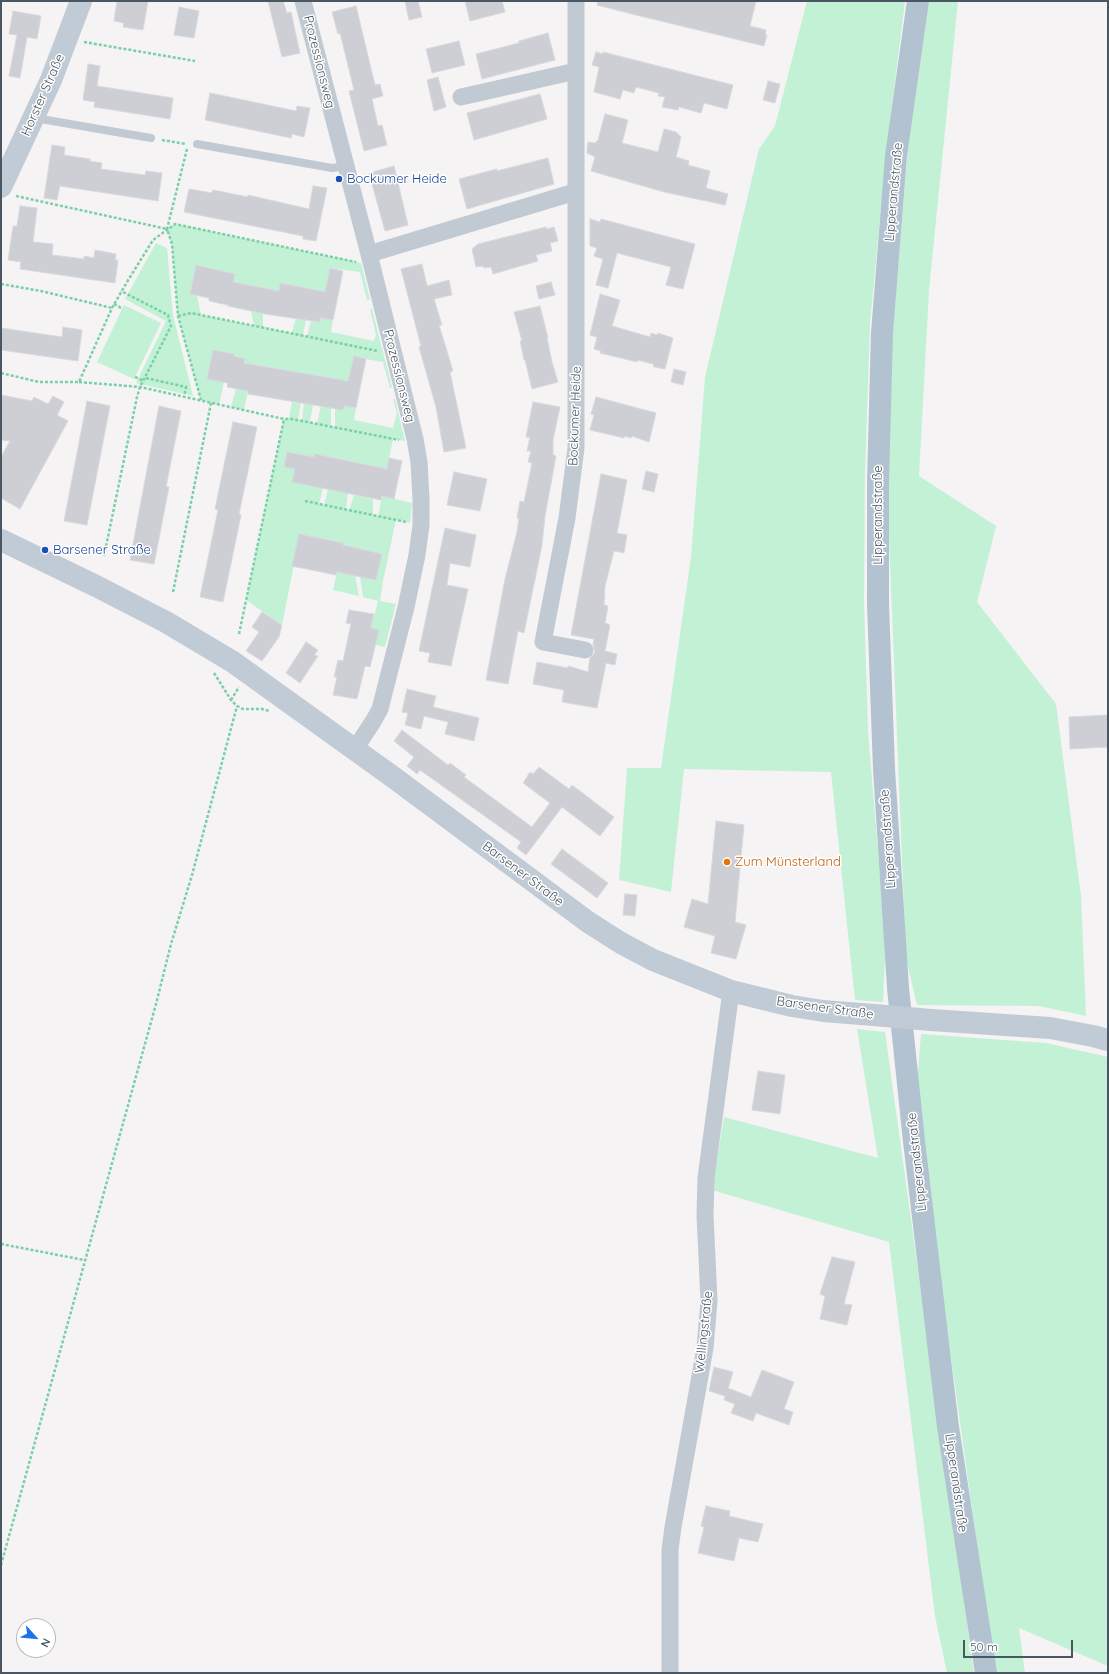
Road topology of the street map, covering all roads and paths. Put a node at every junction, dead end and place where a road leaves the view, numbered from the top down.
1 (81, 1) edge
2 (303, 1) edge
3 (576, 1) edge
4 (918, 1) edge
5 (68, 39) junction
6 (195, 61) dead end
7 (576, 71) junction
8 (461, 96) dead end
9 (34, 118) junction
10 (151, 138) joint
11 (197, 144) dead end
12 (346, 166) junction
13 (5, 181) edge
14 (575, 192) junction
15 (168, 229) junction
16 (370, 257) junction
17 (1, 284) edge
18 (121, 292) junction
19 (114, 304) junction
20 (112, 308) junction
21 (123, 309) dead end
22 (178, 316) junction
23 (392, 349) junction
24 (1, 373) edge
25 (135, 377) dead end
26 (144, 380) junction
27 (79, 382) junction
28 (140, 387) junction
29 (184, 397) junction
30 (201, 400) junction
31 (210, 403) junction
32 (284, 418) junction
33 (415, 439) junction
34 (305, 501) dead end
35 (421, 525) junction
36 (1, 540) edge
37 (104, 556) dead end
38 (173, 592) dead end
39 (239, 634) dead end
40 (584, 650) dead end
41 (237, 706) dead end
42 (355, 749) junction
43 (731, 991) junction
44 (1108, 1040) edge
45 (1, 1244) edge
46 (84, 1260) junction
47 (1, 1565) edge
48 (670, 1673) edge
49 (986, 1673) edge

1 - 5 street, Horster Straße
2 - 12 street, Prozessionsweg
3 - 7 street, Bockumer Heide
4 - 49 main road, Lipperandstraße
5 - 6 path
5 - 9 street, Horster Straße
7 - 8 street
7 - 14 street, Bockumer Heide
9 - 10 lane
9 - 13 street, Horster Straße
10 - 15 path
11 - 12 lane
12 - 16 street, Prozessionsweg
13 - 15 path
14 - 16 street
14 - 40 street, Bockumer Heide
15 - 16 path
15 - 18 path
15 - 22 path
16 - 23 street, Prozessionsweg
17 - 20 path
18 - 19 path
18 - 26 path
19 - 20 path
19 - 21 path
20 - 27 path
22 - 23 path
22 - 30 path
23 - 33 street, Prozessionsweg
24 - 27 path
25 - 26 path
26 - 28 path
26 - 29 path
27 - 28 path
28 - 29 path
28 - 37 path
29 - 30 path
30 - 31 path
31 - 32 path
31 - 38 path
32 - 33 path
32 - 39 path
33 - 35 street, Prozessionsweg
34 - 35 path
35 - 42 street, Prozessionsweg
36 - 42 street, Barsener Straße
41 - 46 path
42 - 43 street, Barsener Straße
43 - 44 street, Barsener Straße, bridge
43 - 48 street, Wellingstraße
45 - 46 path
46 - 47 path

